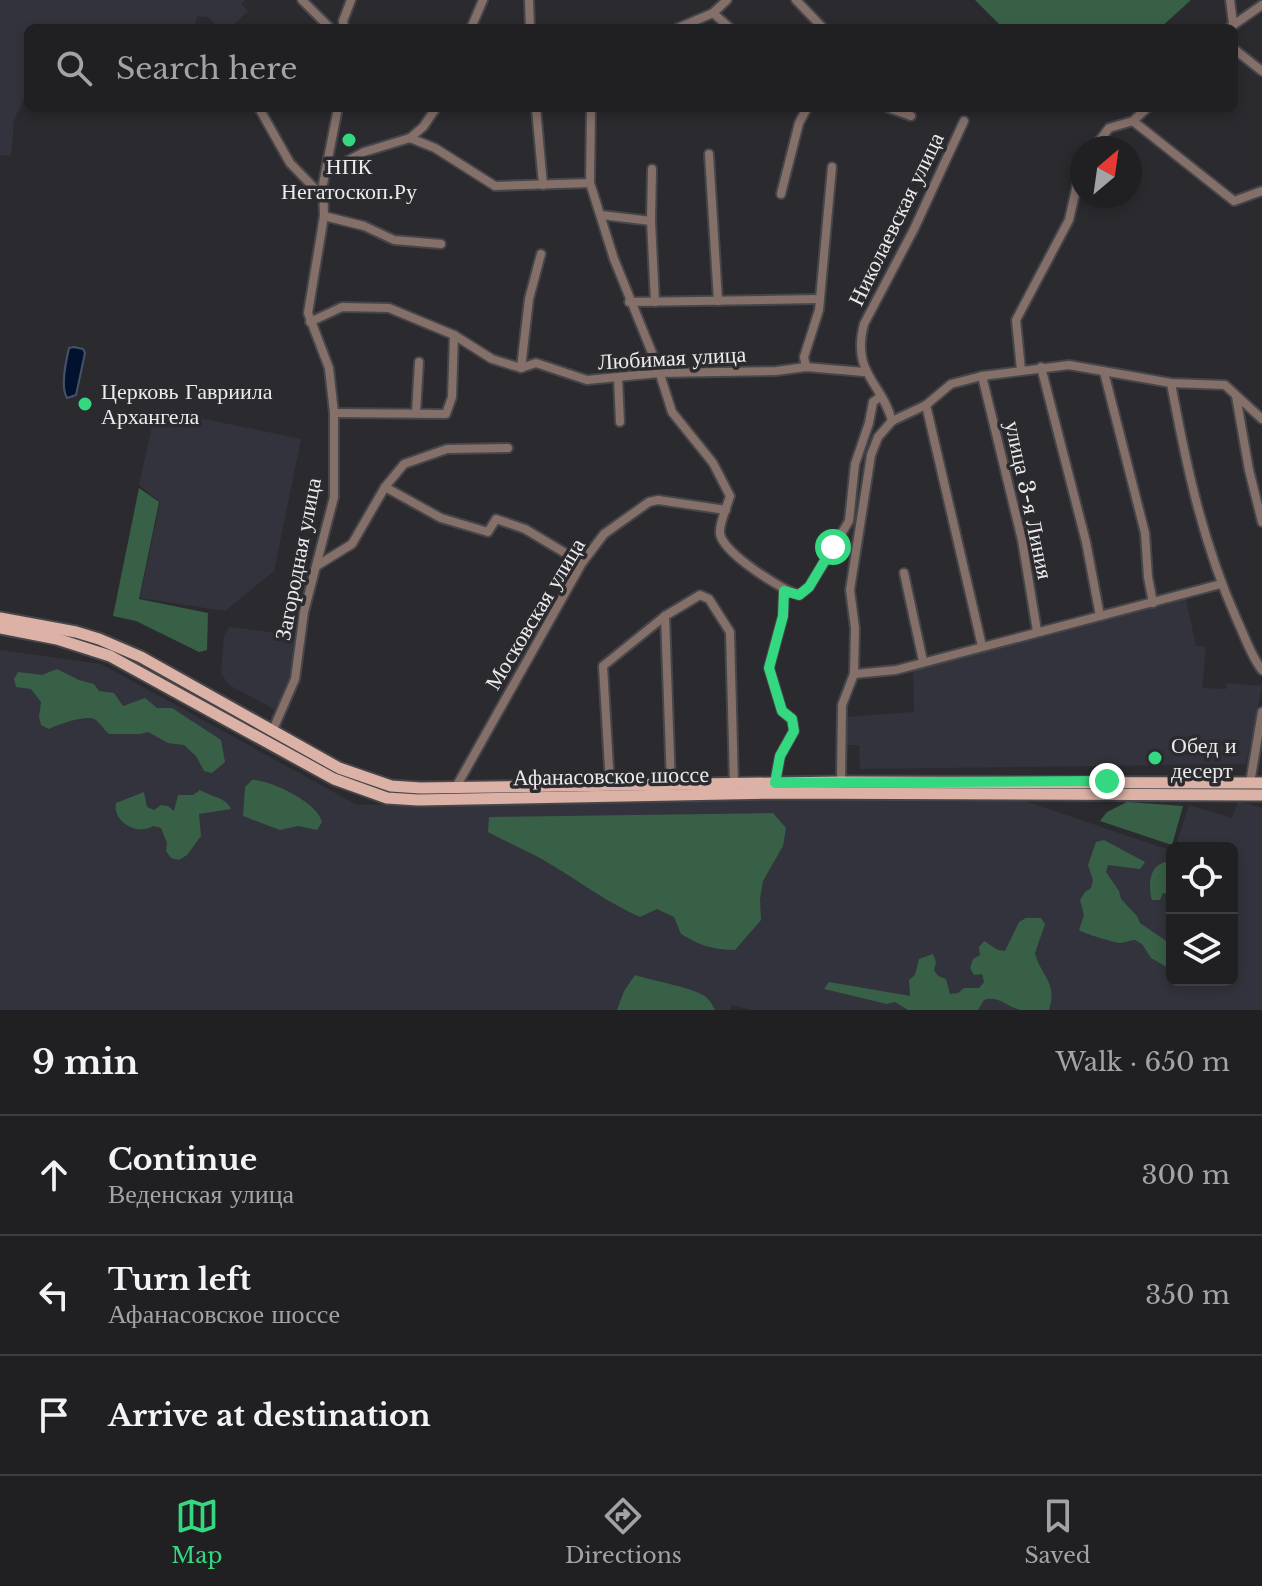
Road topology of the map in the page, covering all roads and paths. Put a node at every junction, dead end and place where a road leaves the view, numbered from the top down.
1 (302, 0) edge
2 (351, 0) edge
3 (483, 0) edge
4 (529, 0) edge
5 (727, 0) edge
6 (796, 0) edge
7 (1230, 0) edge
8 (1262, 5) edge
9 (713, 13) junction
10 (326, 24) edge
11 (344, 24) edge
12 (473, 24) edge
13 (530, 24) edge
14 (687, 24) edge
15 (725, 24) edge
16 (819, 24) edge
17 (1231, 24) edge
18 (1233, 24) edge
19 (1238, 52) edge
20 (1262, 71) edge
21 (261, 112) edge
22 (337, 112) edge
23 (433, 112) edge
24 (536, 112) edge
25 (591, 112) edge
26 (805, 112) edge
27 (900, 112) edge
28 (1143, 112) edge
29 (911, 116) dead end
30 (964, 121) dead end
31 (1133, 121) junction
32 (1103, 136) edge
33 (410, 138) junction
34 (709, 154) dead end
35 (832, 167) dead end
36 (652, 169) dead end
37 (326, 172) junction
38 (590, 183) junction
39 (543, 185) junction
40 (1262, 191) edge
41 (781, 194) dead end
42 (323, 197) junction
43 (1072, 208) edge
44 (601, 215) junction
45 (324, 216) junction
46 (651, 221) junction
47 (441, 244) dead end
48 (541, 254) dead end
49 (820, 299) junction
50 (718, 301) junction
51 (629, 302) junction
52 (655, 302) junction
53 (310, 322) junction
54 (454, 335) junction
55 (419, 362) dead end
56 (806, 367) junction
57 (1041, 367) junction
58 (521, 368) junction
59 (1021, 370) junction
60 (864, 372) junction
61 (1104, 372) junction
62 (659, 373) junction
63 (982, 376) junction
64 (618, 378) junction
65 (1171, 383) junction
66 (1236, 396) junction
67 (880, 397) junction
68 (926, 405) junction
69 (334, 413) junction
70 (416, 413) junction
71 (1262, 419) edge
72 (892, 421) junction
73 (620, 422) dead end
74 (508, 448) dead end
75 (385, 487) junction
76 (726, 510) junction
77 (1262, 522) edge
78 (582, 563) junction
79 (318, 565) junction
80 (904, 573) dead end
81 (1221, 584) junction
82 (784, 591) junction
83 (1153, 603) junction
84 (665, 616) junction
85 (1100, 616) junction
86 (0, 618) edge
87 (0, 628) edge
88 (1037, 631) junction
89 (982, 646) junction
90 (923, 661) junction
91 (1262, 670) edge
92 (854, 674) junction
93 (1262, 712) edge
94 (272, 732) junction
95 (841, 782) junction
96 (775, 783) junction
97 (1256, 783) edge
98 (671, 784) junction
99 (734, 784) junction
100 (610, 785) junction
101 (456, 787) junction
102 (1262, 795) edge

1 - 10 street
2 - 11 street
3 - 12 street
4 - 13 street
5 - 9 street
6 - 16 street
7 - 17 street
8 - 18 street
9 - 14 street
9 - 15 street
19 - 20 street
21 - 42 street
22 - 37 street, Загородная улица
23 - 33 street
24 - 39 street
25 - 38 street
26 - 41 street
27 - 29 street
28 - 31 street
30 - 60 street, Николаевская улица
31 - 32 street
31 - 40 street
33 - 37 street
33 - 39 street
34 - 50 street
35 - 49 street
36 - 46 street
37 - 42 street, Загородная улица
38 - 39 street
38 - 44 street
42 - 45 street, Загородная улица
43 - 59 street
44 - 46 street
44 - 51 street
45 - 47 street
45 - 53 street, Загородная улица
46 - 52 street
48 - 58 street
49 - 50 street
49 - 56 street
50 - 52 street
51 - 52 street
51 - 62 street
53 - 54 street, Любимая улица
53 - 69 street, Загородная улица
54 - 58 street, Любимая улица
54 - 70 street
55 - 70 street
56 - 60 street, Любимая улица
56 - 62 street, Любимая улица
57 - 59 street
57 - 61 street
57 - 85 street
58 - 64 street, Любимая улица
59 - 63 street
60 - 67 street, Николаевская улица
61 - 65 street
61 - 83 street
62 - 64 street, Любимая улица
62 - 76 street
63 - 68 street
63 - 88 street, улица 3-я Линия
64 - 73 street
65 - 66 street
65 - 81 street
66 - 71 street
66 - 77 street
67 - 72 street, Николаевская улица
67 - 82 street
68 - 72 street
68 - 89 street
69 - 70 street
69 - 79 street, Загородная улица
72 - 92 street
74 - 75 street
75 - 78 street
75 - 79 street
76 - 78 street, Московская улица
76 - 82 street
78 - 101 street, Московская улица
79 - 94 street, Загородная улица
80 - 90 street
81 - 83 street
81 - 91 street
82 - 96 street
83 - 85 street
84 - 98 street
84 - 99 street
84 - 100 street
85 - 88 street
86 - 94 main road, Афанасовское шоссе
87 - 102 main road, Афанасовское шоссе
88 - 89 street
89 - 90 street
90 - 92 street
92 - 95 street
93 - 97 street
94 - 101 main road, Афанасовское шоссе
95 - 96 main road, Афанасовское шоссе
95 - 97 main road, Афанасовское шоссе
96 - 99 main road, Афанасовское шоссе
98 - 99 main road, Афанасовское шоссе
98 - 100 main road, Афанасовское шоссе
100 - 101 main road, Афанасовское шоссе

